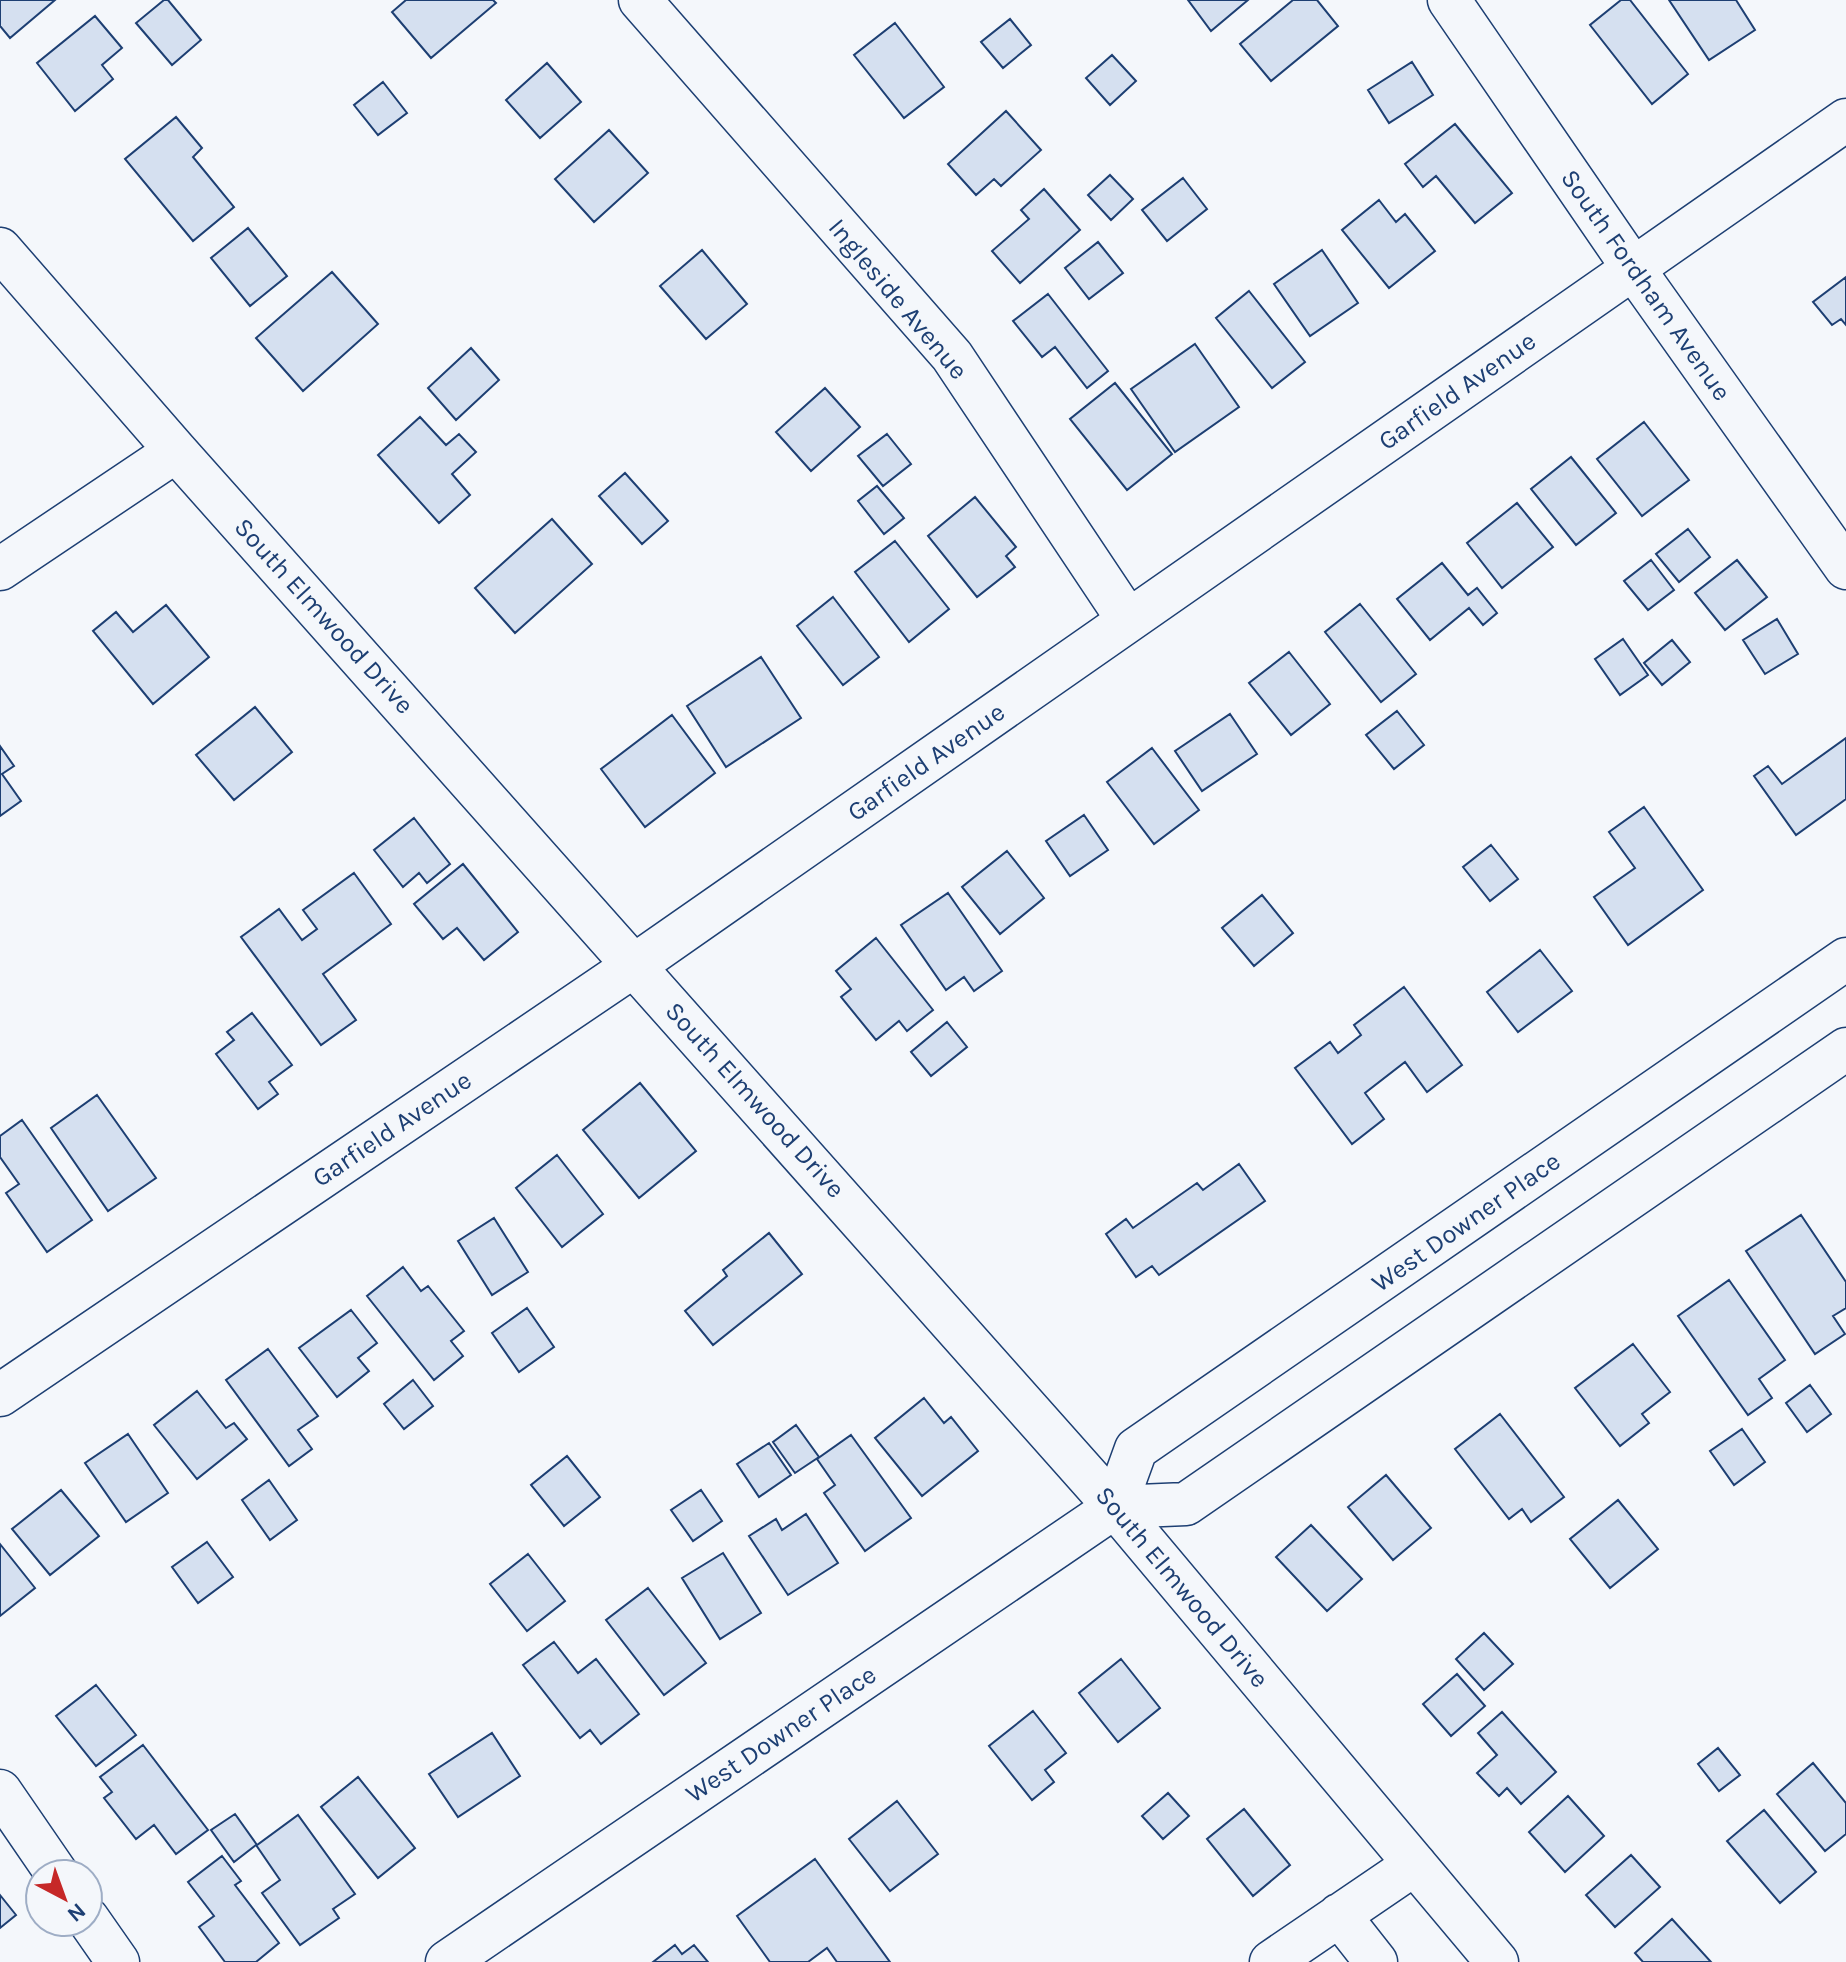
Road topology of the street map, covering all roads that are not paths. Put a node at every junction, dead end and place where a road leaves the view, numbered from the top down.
1 (640, 0) edge
2 (1449, 0) edge
3 (1846, 120) edge
4 (0, 249) edge
5 (1633, 268) junction
6 (176, 451) junction
7 (1846, 568) edge
8 (0, 569) edge
9 (1128, 620) junction
10 (1846, 959) edge
11 (635, 965) junction
12 (1846, 1049) edge
13 (0, 1395) edge
14 (1115, 1507) junction
15 (0, 1791) edge
16 (46, 1858) edge
17 (1415, 1864) junction
18 (1339, 1915) junction
19 (101, 1938) edge
20 (118, 1962) edge
21 (447, 1962) edge
22 (1271, 1962) edge
23 (1376, 1962) edge
24 (1497, 1962) edge

1 - 9 street, Ingleside Avenue
2 - 5 street, South Fordham Avenue
3 - 5 street, Garfield Avenue
4 - 6 street, South Elmwood Drive
5 - 7 street, South Fordham Avenue
5 - 9 street, Garfield Avenue
6 - 8 street
6 - 11 street, South Elmwood Drive
9 - 11 street, Garfield Avenue
10 - 14 street, West Downer Place
11 - 13 street, Garfield Avenue
11 - 14 street, South Elmwood Drive
12 - 14 street
14 - 17 street, South Elmwood Drive
14 - 21 street, West Downer Place
15 - 16 street
17 - 18 street
17 - 24 street, South Elmwood Drive
18 - 22 street
18 - 23 street
19 - 20 street

